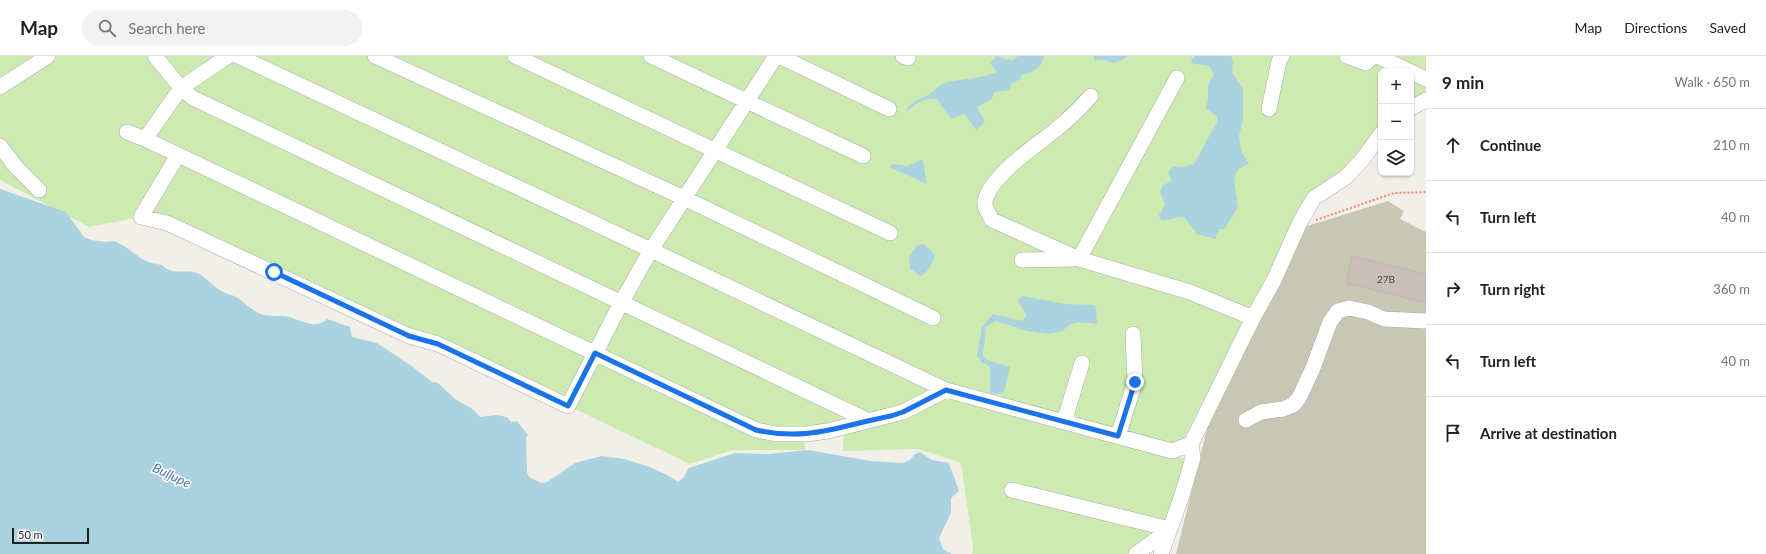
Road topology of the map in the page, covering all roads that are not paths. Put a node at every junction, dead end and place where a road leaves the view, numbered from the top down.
1 (48, 56) edge
2 (155, 56) edge
3 (228, 56) edge
4 (238, 56) edge
5 (375, 56) edge
6 (515, 56) edge
7 (651, 56) edge
8 (776, 56) edge
9 (779, 56) edge
10 (1282, 56) edge
11 (1347, 56) edge
12 (1373, 56) edge
13 (1377, 56) edge
14 (1403, 68) edge
15 (1414, 73) edge
16 (1177, 78) dead end
17 (1426, 79) edge
18 (0, 87) edge
19 (180, 88) junction
20 (1092, 96) dead end
21 (1426, 100) edge
22 (747, 101) junction
23 (1414, 106) edge
24 (889, 109) dead end
25 (1269, 109) dead end
26 (127, 132) dead end
27 (1378, 138) edge
28 (145, 139) junction
29 (0, 146) edge
30 (715, 150) junction
31 (178, 155) junction
32 (863, 156) dead end
33 (40, 190) dead end
34 (684, 198) junction
35 (890, 233) dead end
36 (651, 250) junction
37 (1079, 259) junction
38 (1022, 260) dead end
39 (621, 303) junction
40 (933, 318) dead end
41 (1253, 318) junction
42 (1426, 321) edge
43 (1133, 334) dead end
44 (595, 353) junction
45 (1082, 363) dead end
46 (946, 390) junction
47 (867, 420) junction
48 (1246, 420) dead end
49 (1064, 422) junction
50 (1118, 436) junction
51 (1191, 444) junction
52 (1012, 490) dead end
53 (1170, 530) junction
54 (1136, 554) edge
55 (1161, 554) edge

1 - 18 street
2 - 19 street
3 - 19 street
4 - 36 street
5 - 34 street
6 - 30 street
7 - 22 street
8 - 22 street
9 - 24 street
10 - 25 street
11 - 12 street
13 - 14 street
15 - 17 street
16 - 37 street
19 - 28 street
19 - 39 street
20 - 37 street
21 - 23 street
22 - 30 street
22 - 32 street
26 - 28 street
27 - 41 street
28 - 31 street
29 - 33 street
30 - 34 street
30 - 35 street
31 - 44 street
31 - 44 street
34 - 36 street
34 - 40 street
36 - 39 street
36 - 46 street
37 - 38 street
37 - 41 street
39 - 44 street
39 - 47 street
41 - 51 street
42 - 48 street
43 - 50 street
44 - 47 street
45 - 49 street
46 - 47 street
46 - 49 street
49 - 50 street
50 - 51 street
51 - 53 street
52 - 53 street
53 - 54 street
53 - 55 street

